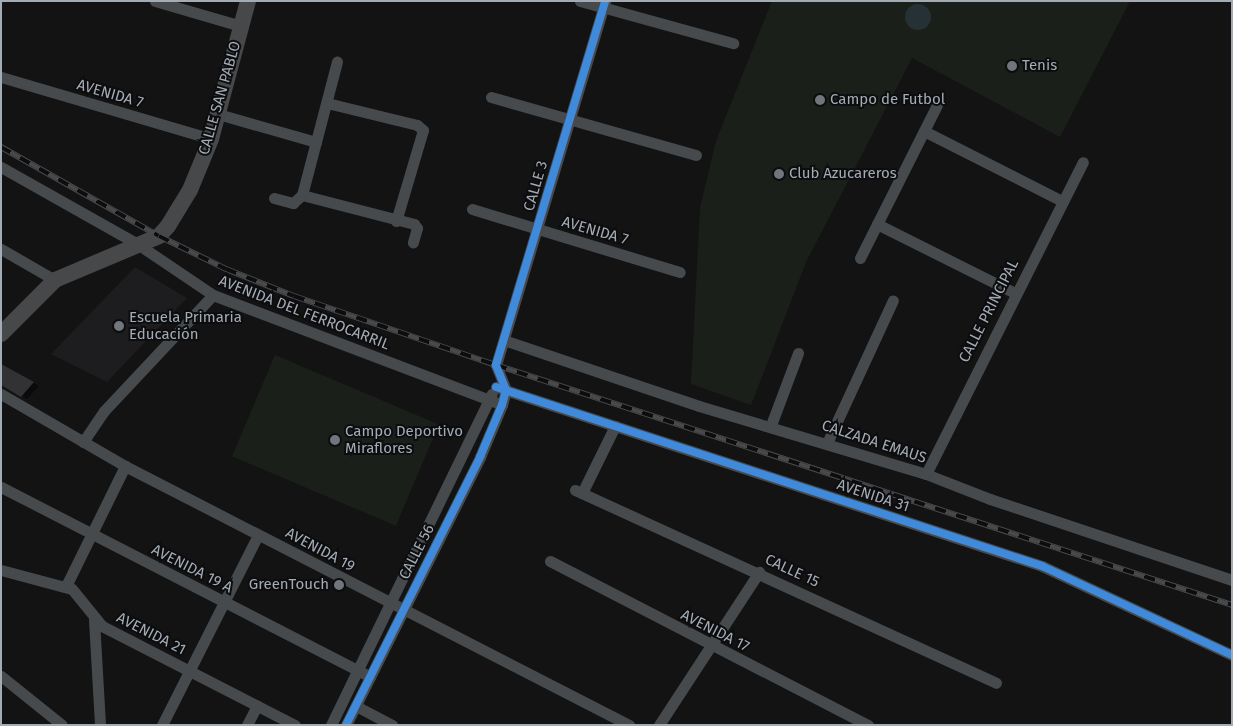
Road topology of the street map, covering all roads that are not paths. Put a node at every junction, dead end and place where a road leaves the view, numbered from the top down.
1 (155, 1) edge
2 (248, 1) edge
3 (580, 1) edge
4 (604, 5) edge
5 (241, 26) junction
6 (733, 43) dead end
7 (337, 62) dead end
8 (1, 77) edge
9 (491, 97) dead end
10 (326, 102) junction
11 (937, 105) dead end
12 (218, 114) junction
13 (569, 120) junction
14 (924, 130) junction
15 (211, 139) junction
16 (316, 142) junction
17 (696, 155) dead end
18 (1083, 162) dead end
19 (1, 167) edge
20 (302, 195) junction
21 (274, 198) dead end
22 (1062, 201) junction
23 (472, 209) dead end
24 (396, 221) junction
25 (877, 224) junction
26 (538, 230) junction
27 (413, 242) dead end
28 (136, 243) junction
29 (1, 249) edge
30 (860, 258) dead end
31 (680, 272) dead end
32 (56, 280) junction
33 (1014, 293) junction
34 (213, 295) junction
35 (893, 300) dead end
36 (1, 334) edge
37 (504, 340) junction
38 (798, 352) dead end
39 (501, 385) junction
40 (1, 394) edge
41 (489, 400) junction
42 (502, 405) junction
43 (771, 425) junction
44 (615, 426) junction
45 (83, 442) junction
46 (827, 443) junction
47 (125, 466) junction
48 (926, 474) junction
49 (1, 487) edge
50 (90, 534) junction
51 (258, 535) junction
52 (550, 561) dead end
53 (1, 570) edge
54 (759, 572) junction
55 (1232, 580) edge
56 (66, 586) junction
57 (224, 602) junction
58 (390, 604) junction
59 (403, 611) junction
60 (94, 620) junction
61 (711, 646) junction
62 (1232, 655) edge
63 (191, 671) junction
64 (356, 671) junction
65 (1, 676) edge
66 (370, 677) junction
67 (996, 683) dead end
68 (257, 705) junction
69 (356, 706) junction
70 (62, 725) edge
71 (100, 725) edge
72 (162, 725) edge
73 (247, 725) edge
74 (295, 725) edge
75 (331, 725) edge
76 (346, 725) edge
77 (392, 725) edge
78 (629, 725) edge
79 (659, 725) edge
80 (868, 725) edge

1 - 5 street
2 - 5 street, CALLE SAN PABLO
3 - 4 street
4 - 6 street
4 - 13 street, CALLE 3
5 - 12 street, CALLE SAN PABLO
7 - 10 street
8 - 15 street, AVENIDA 7
9 - 13 street
10 - 16 street
10 - 24 street
11 - 14 street
12 - 15 street, CALLE SAN PABLO
12 - 16 street
13 - 17 street
13 - 26 street, CALLE 3
14 - 22 street
14 - 25 street
15 - 28 street, CALLE SAN PABLO
16 - 20 street
18 - 22 street, CALLE PRINCIPAL
19 - 28 street, AVENIDA DEL FERROCARRIL
20 - 21 street
20 - 24 street
22 - 33 street, CALLE PRINCIPAL
23 - 26 street, AVENIDA 7
24 - 27 street
25 - 30 street
25 - 33 street
26 - 31 street, AVENIDA 7
26 - 37 street, CALLE 3
28 - 32 street, CALLE SAN PABLO
28 - 34 street, AVENIDA DEL FERROCARRIL
29 - 32 street
32 - 36 street, CALLE SAN PABLO
33 - 48 street, CALLE PRINCIPAL
34 - 41 street, AVENIDA DEL FERROCARRIL
34 - 45 street
35 - 46 street
37 - 39 street, CALLE 3
37 - 43 street, CALZADA EMAUS
38 - 43 street
39 - 41 street, CALLE 56
39 - 42 street, CALLE 56
39 - 44 street, AVENIDA 31
40 - 45 street, AVENIDA 19
41 - 42 street, AVENIDA DEL FERROCARRIL
41 - 58 street, CALLE 56
42 - 59 street, CALLE 56
43 - 46 street, CALZADA EMAUS
44 - 54 street, CALLE 15
44 - 62 street, AVENIDA 31
45 - 47 street, AVENIDA 19
46 - 48 street, CALZADA EMAUS
47 - 50 street
47 - 51 street, AVENIDA 19
48 - 55 street, CALZADA EMAUS
49 - 50 street, AVENIDA 19 A
50 - 56 street
50 - 57 street, AVENIDA 19 A
51 - 57 street
51 - 58 street, AVENIDA 19
52 - 61 street, AVENIDA 17
53 - 56 street
54 - 61 street
54 - 67 street, CALLE 15
56 - 60 street, AVENIDA 21
57 - 63 street
57 - 64 street, AVENIDA 19 A
58 - 59 street, AVENIDA 19
58 - 64 street, CALLE 56
59 - 66 street, CALLE 56
59 - 78 street, AVENIDA 19
60 - 63 street, AVENIDA 21
60 - 71 street
61 - 79 street
61 - 80 street, AVENIDA 17
63 - 68 street, AVENIDA 21
63 - 72 street
64 - 66 street, AVENIDA 19 A
64 - 75 street, CALLE 56
65 - 70 street
66 - 69 street, CALLE 56
68 - 73 street
68 - 74 street, AVENIDA 21
69 - 76 street, CALLE 56
69 - 77 street

